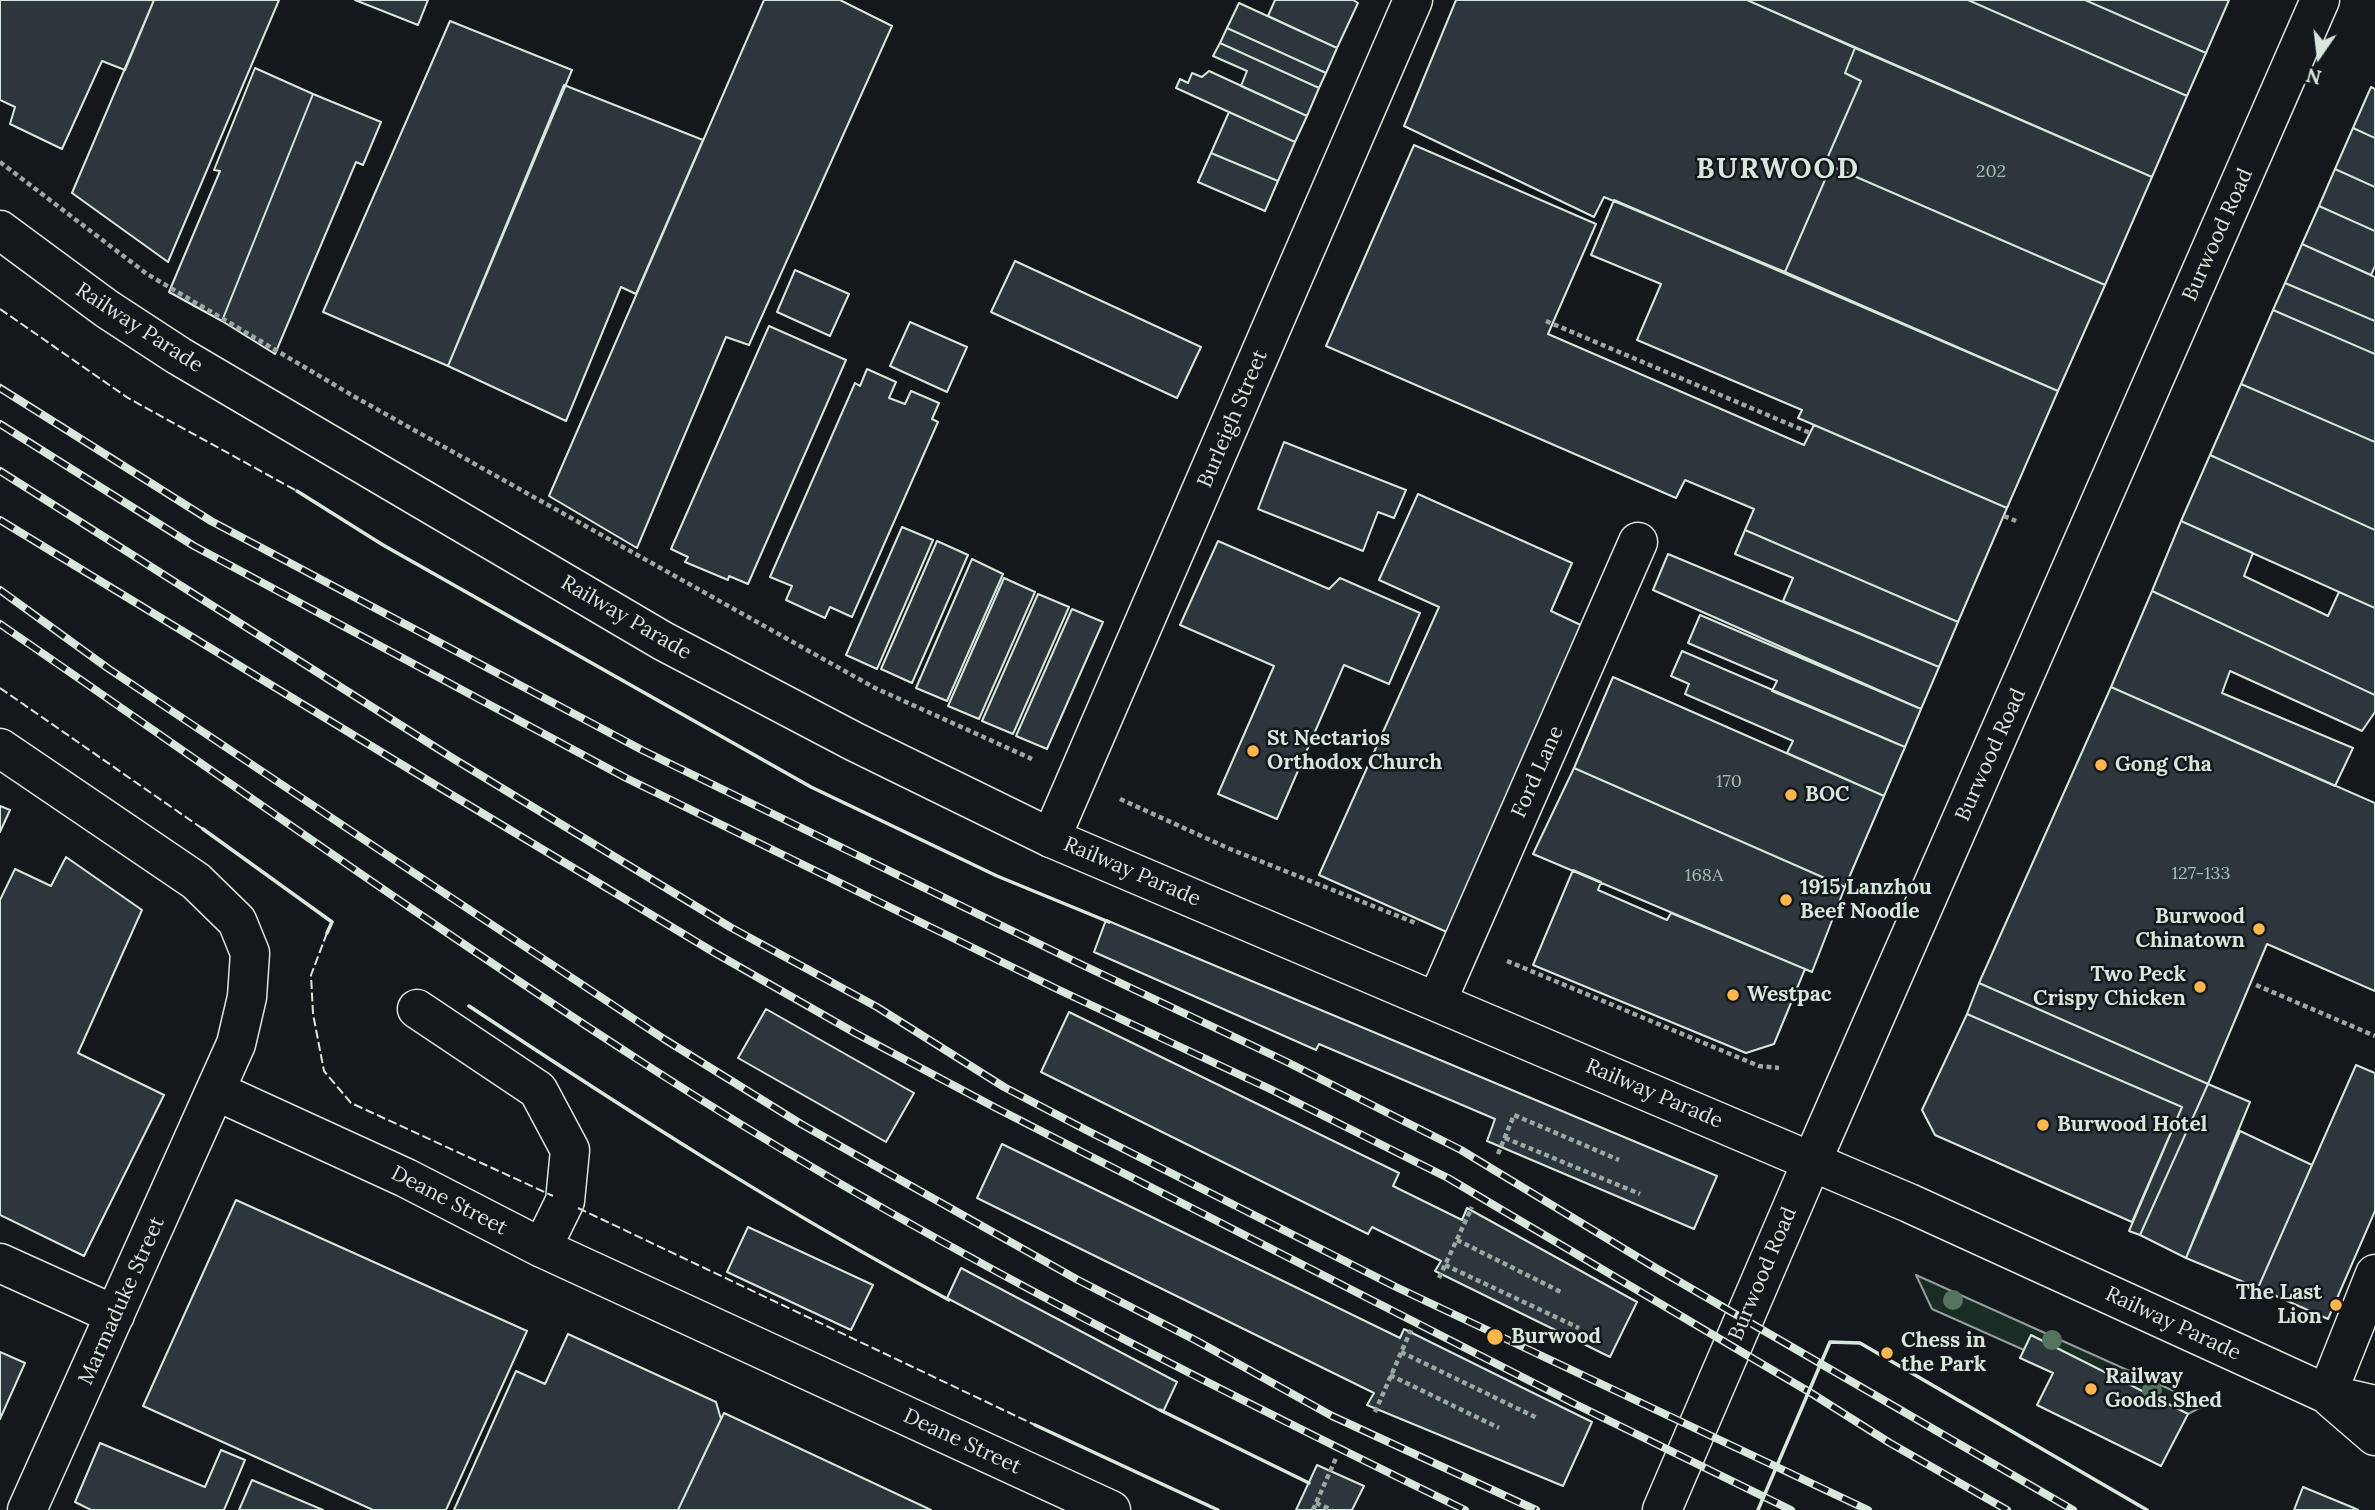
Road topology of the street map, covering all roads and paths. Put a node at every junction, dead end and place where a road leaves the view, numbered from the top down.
1 (1413, 0) edge
2 (2320, 0) edge
3 (0, 162) edge
4 (0, 230) edge
5 (1546, 321) dead end
6 (1810, 433) dead end
7 (2004, 516) dead end
8 (2015, 521) dead end
9 (1637, 542) dead end
10 (0, 748) edge
11 (1077, 780) junction
12 (1051, 838) junction
13 (1463, 942) junction
14 (2256, 985) dead end
15 (1437, 1001) junction
16 (417, 1009) dead end
17 (2375, 1036) edge
18 (1779, 1068) dead end
19 (216, 1091) junction
20 (1505, 1138) junction
21 (1498, 1154) dead end
22 (1619, 1160) dead end
23 (1812, 1161) junction
24 (1640, 1194) dead end
25 (1472, 1207) dead end
26 (1457, 1240) junction
27 (542, 1248) junction
28 (0, 1263) edge
29 (1445, 1265) junction
30 (2375, 1275) edge
31 (1439, 1278) dead end
32 (1561, 1292) dead end
33 (115, 1315) junction
34 (1579, 1328) dead end
35 (1411, 1330) dead end
36 (1401, 1352) junction
37 (1390, 1376) junction
38 (2327, 1394) junction
39 (2375, 1405) edge
40 (1375, 1412) dead end
41 (1537, 1418) dead end
42 (1499, 1428) dead end
43 (2375, 1436) edge
44 (1336, 1458) dead end
45 (1056, 1499) edge
46 (1316, 1503) junction
47 (27, 1510) edge
48 (1111, 1510) edge
49 (1313, 1510) edge
50 (1332, 1510) edge
51 (1662, 1510) edge

1 - 11 main road, Burleigh Street
2 - 23 main road, Burwood Road
3 - 11 path
4 - 12 main road, Railway Parade
5 - 6 path
7 - 8 path
9 - 13 main road, Ford Lane
10 - 19 main road
11 - 12 main road, Burleigh Street
11 - 13 path
12 - 15 main road, Railway Parade
13 - 15 main road, Ford Lane
13 - 18 path
14 - 17 path
15 - 23 main road, Railway Parade
16 - 27 main road
19 - 27 main road, Deane Street
19 - 33 main road, Marmaduke Street
20 - 21 path
20 - 22 path
20 - 24 path
23 - 38 main road, Railway Parade
23 - 51 main road, Burwood Road
25 - 26 path
26 - 29 path
26 - 32 path
27 - 45 main road, Deane Street
28 - 33 main road
29 - 31 path
29 - 34 path
30 - 38 main road
33 - 47 main road, Marmaduke Street
35 - 36 path
36 - 37 path
36 - 41 path
37 - 40 path
37 - 42 path
38 - 39 main road, Railway Parade
38 - 43 main road, Railway Parade
44 - 46 path
45 - 48 main road, Deane Street
46 - 49 path
46 - 50 path

